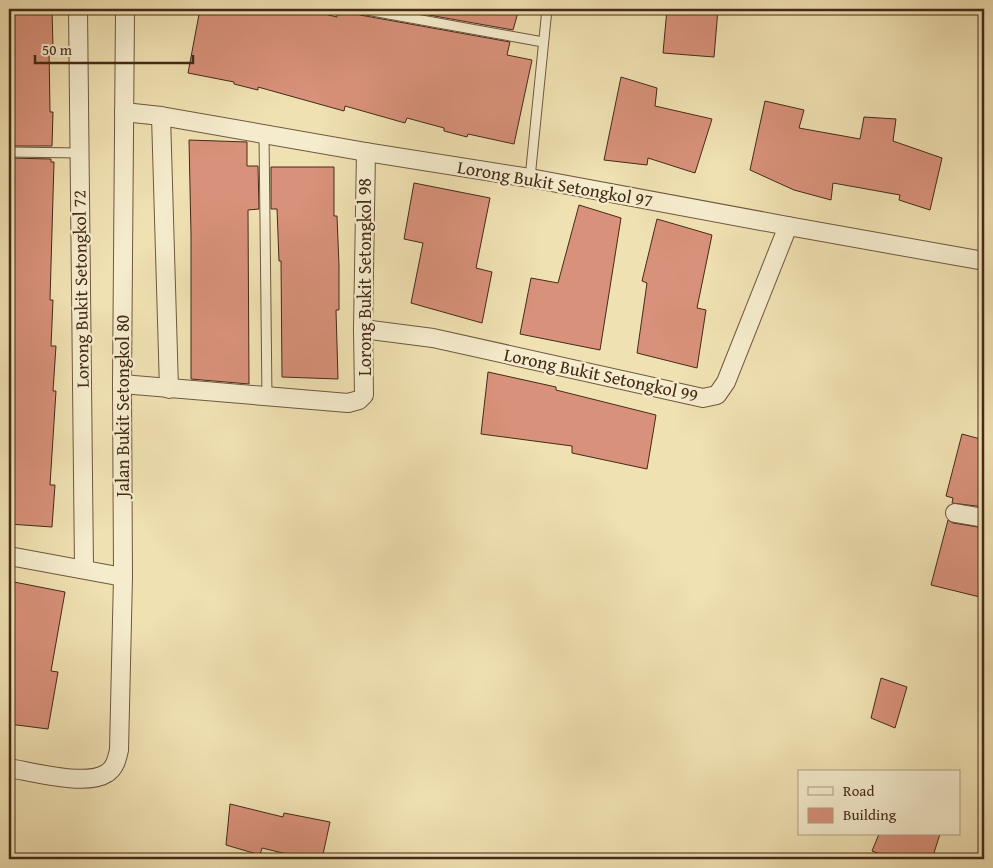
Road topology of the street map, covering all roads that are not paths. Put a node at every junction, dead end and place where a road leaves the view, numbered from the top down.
1 (78, 9) edge
2 (125, 9) edge
3 (361, 9) edge
4 (547, 9) edge
5 (542, 42) junction
6 (124, 112) junction
7 (161, 116) junction
8 (264, 134) junction
9 (9, 152) edge
10 (366, 152) junction
11 (80, 153) junction
12 (530, 178) junction
13 (788, 226) junction
14 (984, 261) edge
15 (364, 329) junction
16 (122, 384) junction
17 (169, 389) junction
18 (267, 397) junction
19 (955, 513) dead end
20 (984, 518) edge
21 (9, 556) edge
22 (84, 568) junction
23 (123, 577) junction
24 (9, 768) edge

1 - 11 street, Lorong Bukit Setongkol 72
2 - 6 street, Jalan Bukit Setongkol 80
3 - 5 lane
4 - 5 lane
5 - 12 lane
6 - 7 street, Lorong Bukit Setongkol 97
6 - 16 street, Jalan Bukit Setongkol 80
7 - 8 street, Lorong Bukit Setongkol 97
7 - 17 street
8 - 10 street, Lorong Bukit Setongkol 97
8 - 18 lane
9 - 11 lane
10 - 12 street, Lorong Bukit Setongkol 97
10 - 15 street, Lorong Bukit Setongkol 98
11 - 22 street, Lorong Bukit Setongkol 72
12 - 13 street, Lorong Bukit Setongkol 97
13 - 14 street, Lorong Bukit Setongkol 97
13 - 15 street, Lorong Bukit Setongkol 99
15 - 18 street, Lorong Bukit Setongkol 98
16 - 17 street
16 - 23 street, Jalan Bukit Setongkol 80
17 - 18 street
19 - 20 street
21 - 22 street
22 - 23 street
23 - 24 street, Jalan Bukit Setongkol 80

